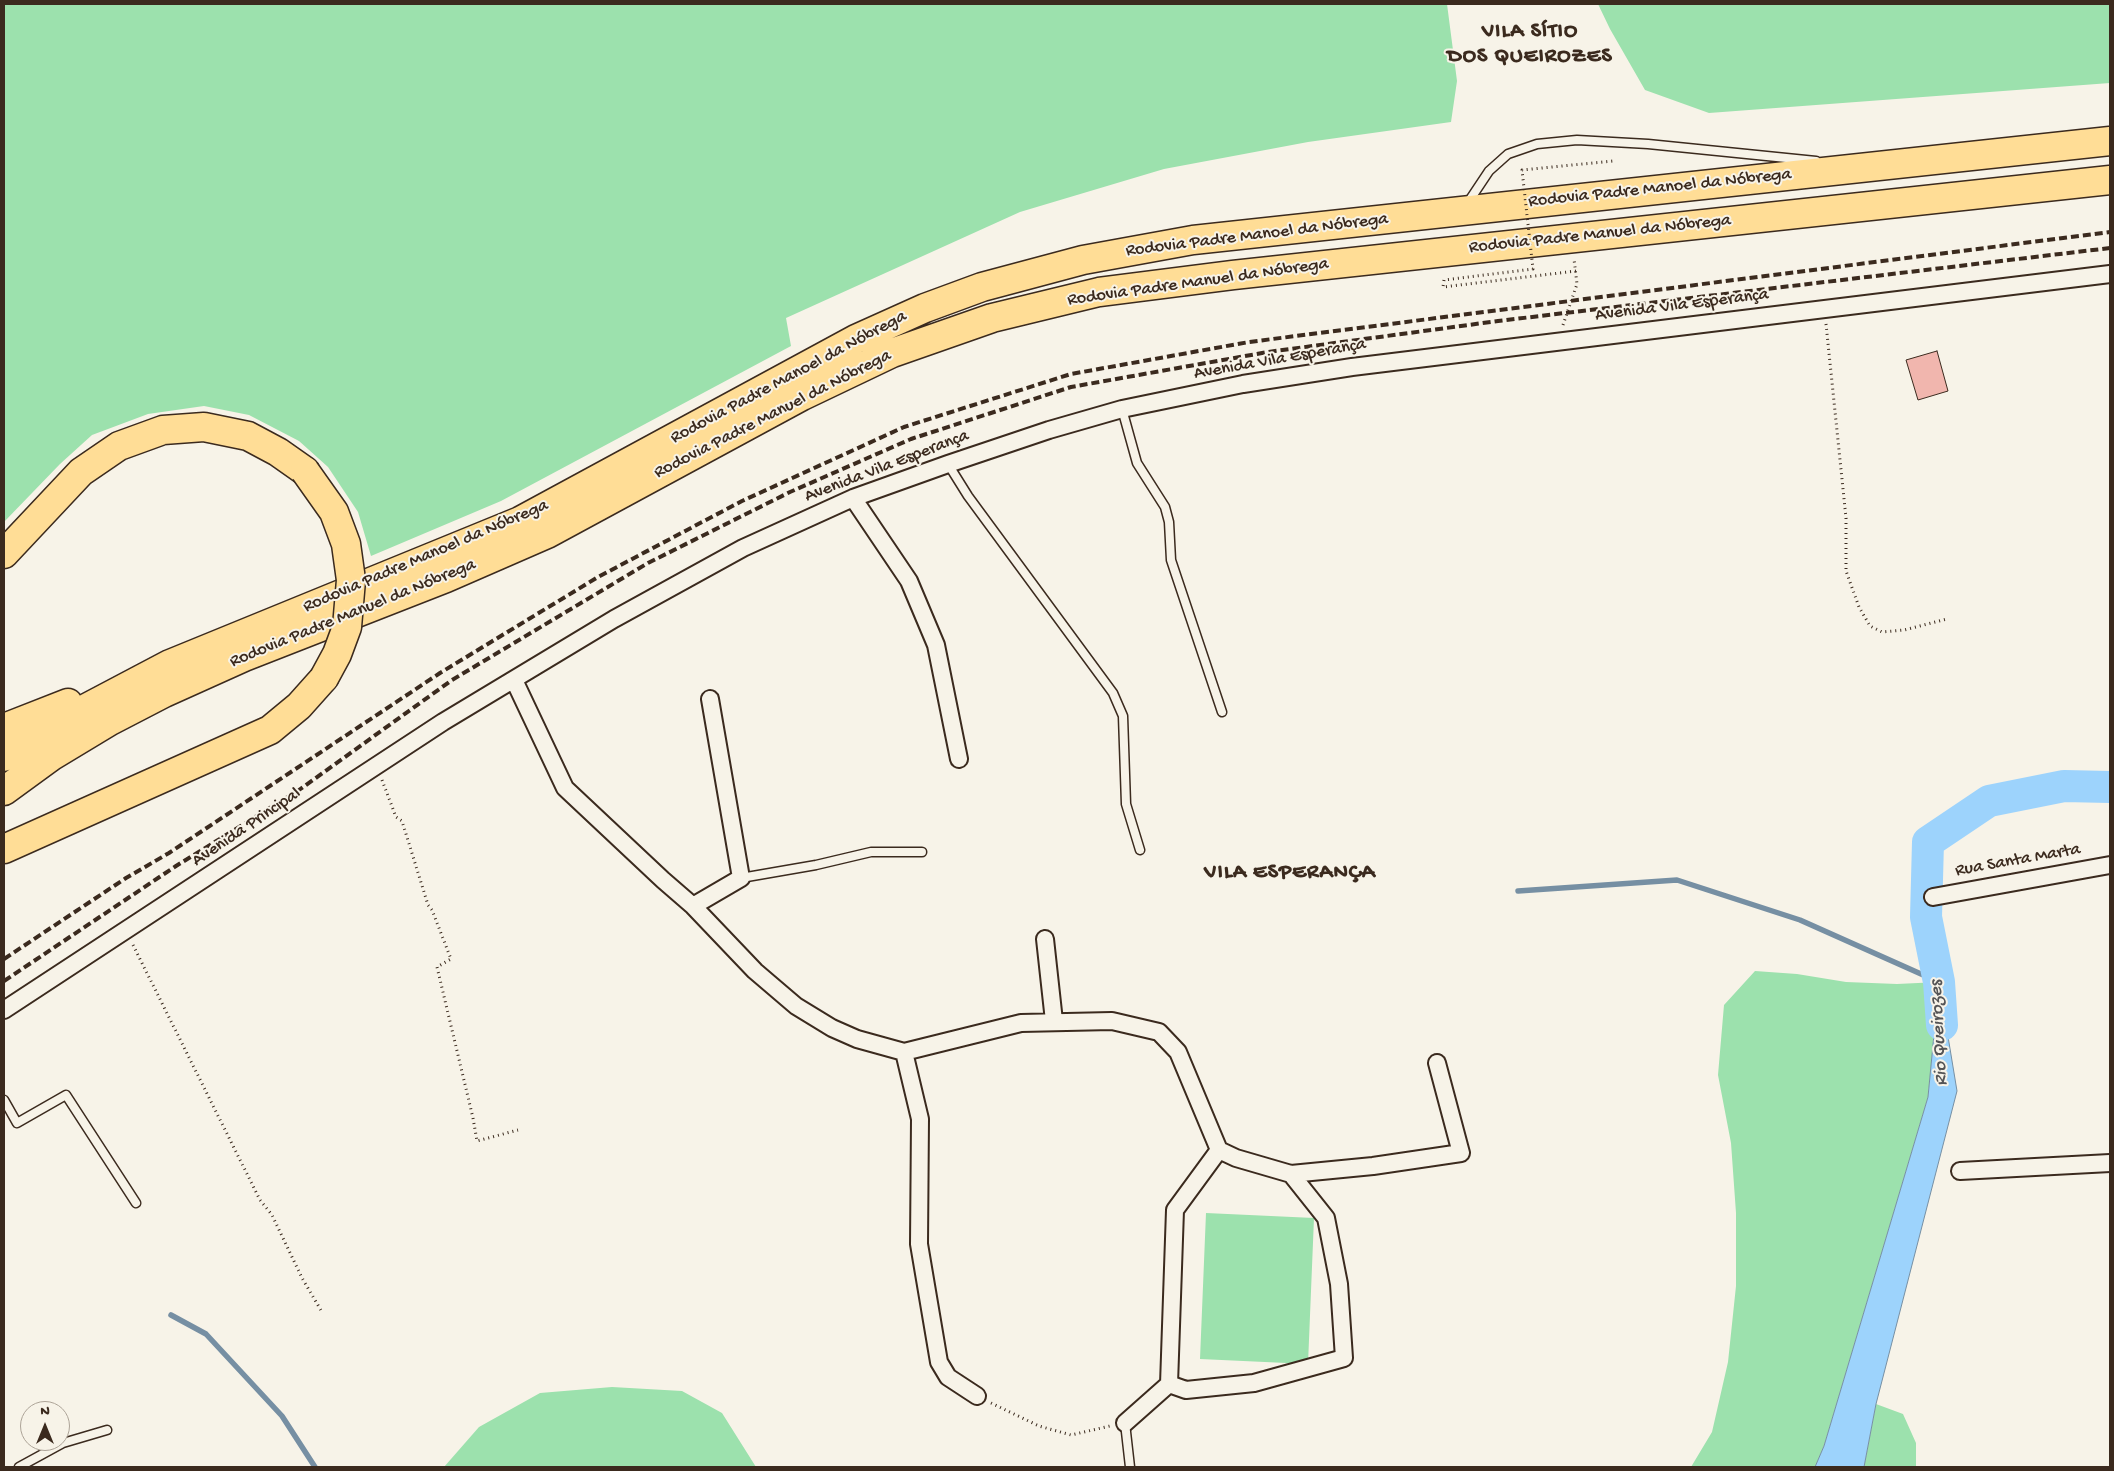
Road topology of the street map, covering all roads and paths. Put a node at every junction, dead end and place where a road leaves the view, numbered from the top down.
1 (2110, 141) edge
2 (1613, 161) dead end
3 (1822, 162) dead end
4 (1831, 163) dead end
5 (1870, 166) junction
6 (2110, 180) edge
7 (1463, 210) junction
8 (1571, 238) junction
9 (1576, 271) junction
10 (2110, 274) edge
11 (1825, 309) junction
12 (1557, 341) junction
13 (1122, 409) junction
14 (948, 464) junction
15 (853, 498) junction
16 (4, 554) edge
17 (1947, 619) dead end
18 (170, 664) junction
19 (514, 680) junction
20 (710, 698) dead end
21 (1222, 712) dead end
22 (4, 728) edge
23 (4, 758) edge
24 (959, 758) dead end
25 (377, 765) junction
26 (4, 791) edge
27 (4, 849) edge
28 (1140, 850) dead end
29 (922, 852) dead end
30 (2110, 865) edge
31 (740, 878) junction
32 (1932, 897) dead end
33 (693, 906) junction
34 (126, 931) junction
35 (1044, 939) dead end
36 (4, 1010) edge
37 (1054, 1022) junction
38 (904, 1052) junction
39 (1437, 1063) dead end
40 (4, 1100) edge
41 (518, 1130) dead end
42 (1218, 1150) junction
43 (2110, 1162) edge
44 (1960, 1171) dead end
45 (1291, 1174) junction
46 (136, 1203) dead end
47 (322, 1312) dead end
48 (1169, 1384) junction
49 (977, 1396) joint
50 (1125, 1423) junction
51 (107, 1430) dead end
52 (19, 1467) edge
53 (1130, 1467) edge

1 - 5 highway, Rodovia Padre Manoel da Nóbrega
2 - 9 path, bridge
3 - 7 lane
4 - 5 lane
5 - 7 highway, Rodovia Padre Manoel da Nóbrega
6 - 8 highway, Rodovia Padre Manuel da Nóbrega
7 - 18 highway, Rodovia Padre Manoel da Nóbrega
8 - 9 path
8 - 26 highway, Rodovia Padre Manuel da Nóbrega
9 - 12 path
10 - 11 street, Avenida Vila Esperança
11 - 12 street, Avenida Vila Esperança
11 - 17 path
12 - 13 street, Avenida Vila Esperança
13 - 14 street, Avenida Vila Esperança
13 - 21 lane
14 - 15 street, Avenida Vila Esperança
14 - 28 lane
15 - 19 street, Avenida Vila Esperança
15 - 24 street
16 - 27 highway, bridge
18 - 22 highway
18 - 23 highway, Rodovia Padre Manoel da Nóbrega
19 - 25 street, Avenida Principal
19 - 33 street
20 - 31 street
25 - 34 street, Avenida Principal
25 - 41 path
29 - 31 lane
30 - 32 street, Rua Santa Marta
31 - 33 street
33 - 38 street
34 - 36 street, Avenida Principal
34 - 47 path
35 - 37 street
37 - 38 street
37 - 42 street
38 - 49 street
39 - 45 street
40 - 46 lane
42 - 45 street
42 - 48 street
43 - 44 street
45 - 48 street
48 - 50 street
49 - 50 path
50 - 53 lane
51 - 52 lane

